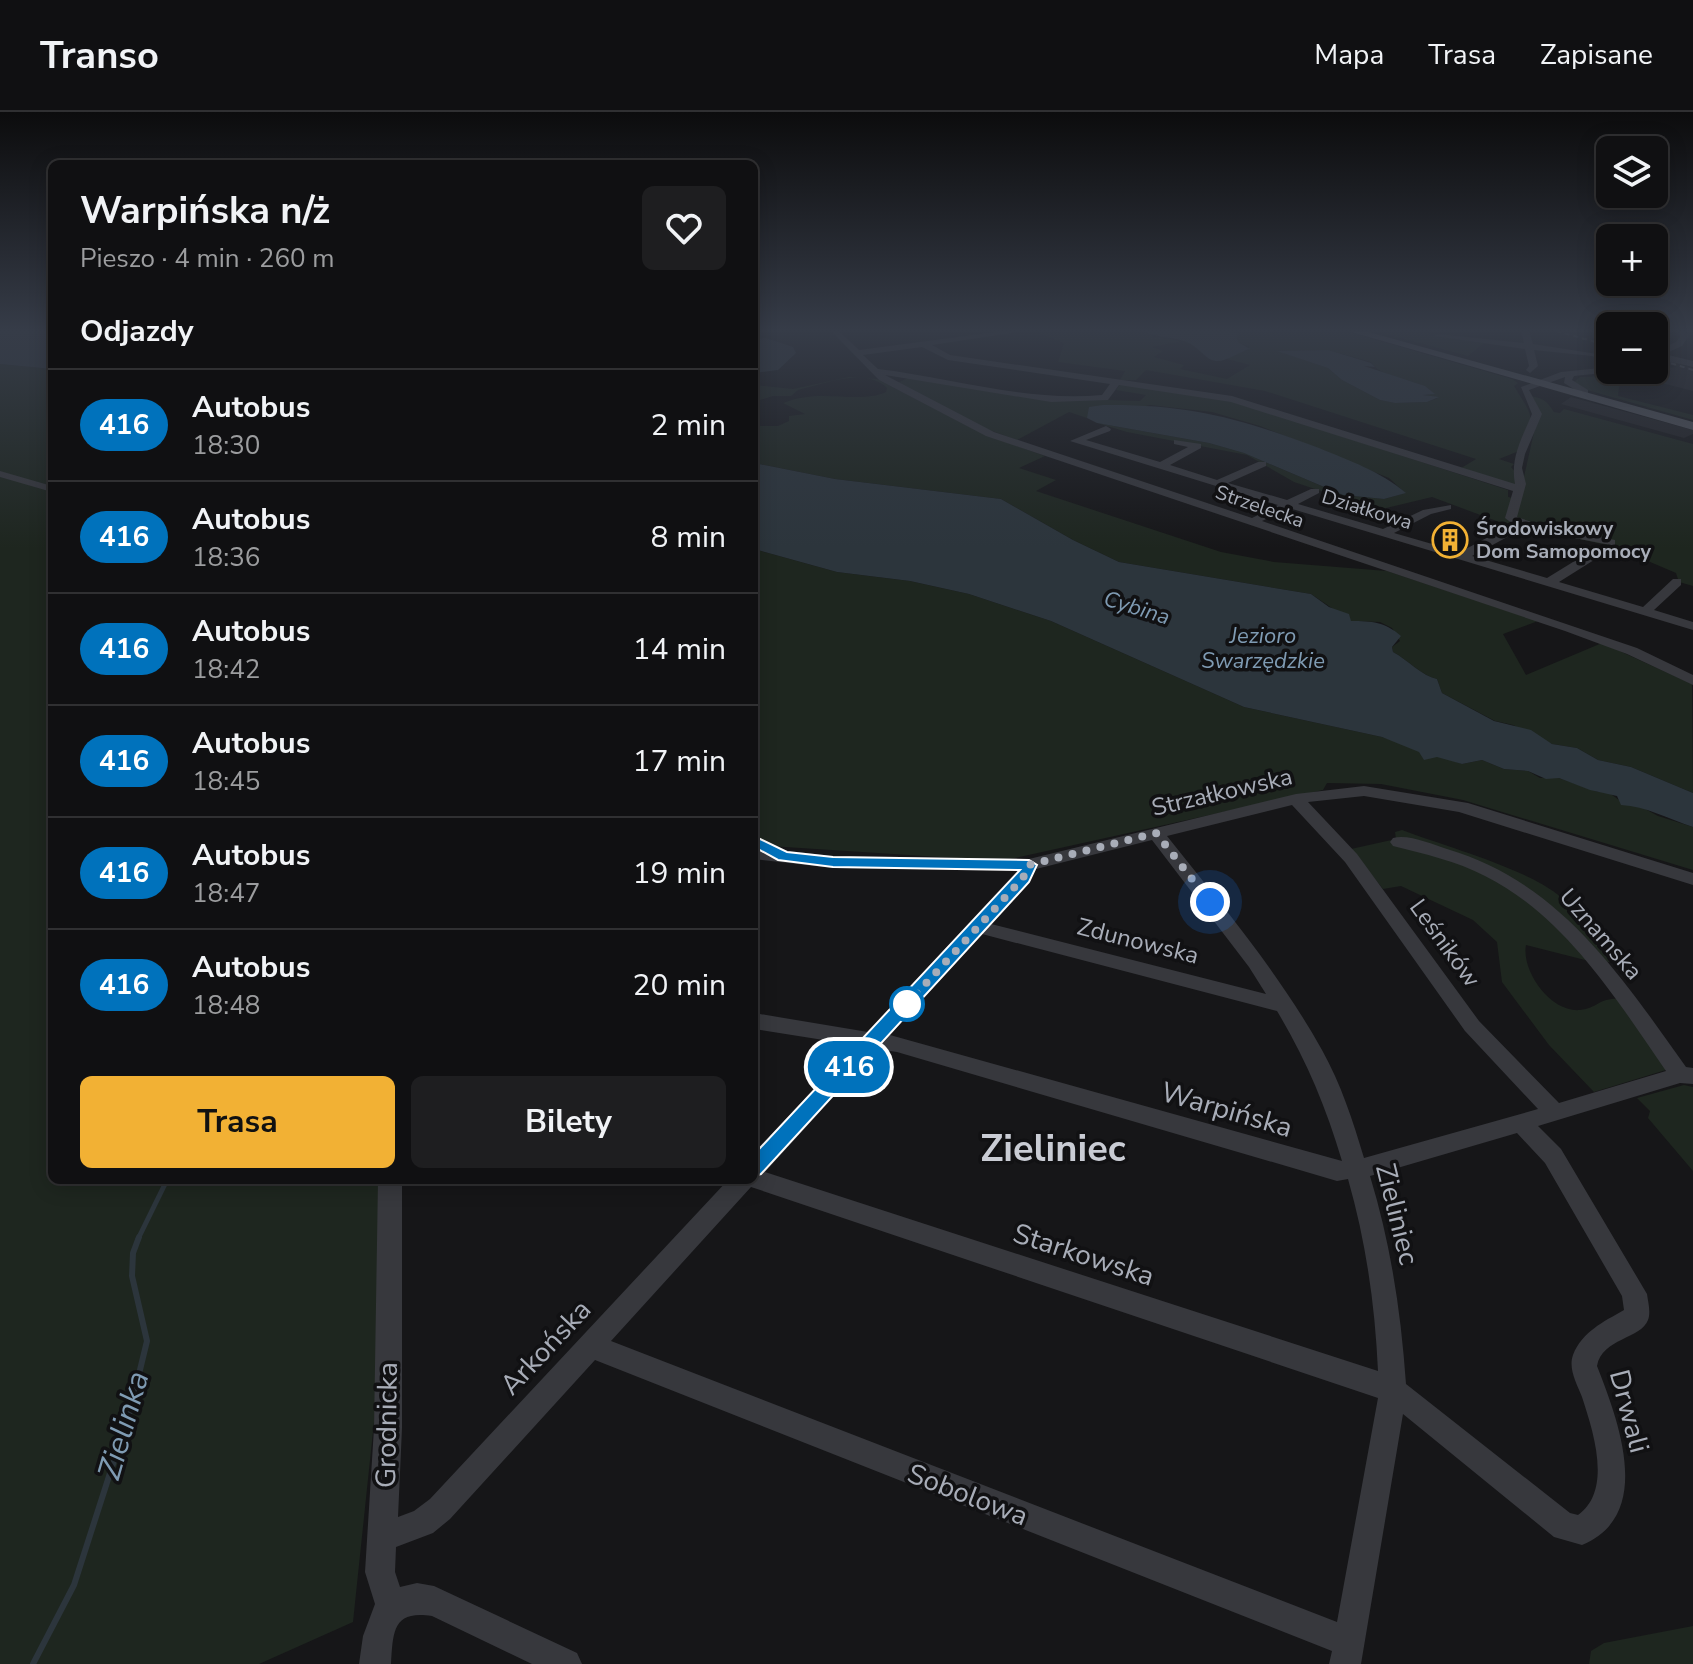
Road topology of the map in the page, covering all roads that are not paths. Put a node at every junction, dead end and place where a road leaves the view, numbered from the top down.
1 (932, 403) edge
2 (1249, 403) edge
3 (1531, 403) edge
4 (1624, 403) edge
5 (1624, 403) edge
6 (1693, 424) edge
7 (1106, 429) dead end
8 (1077, 441) junction
9 (1178, 442) dead end
10 (1136, 446) dead end
11 (1044, 452) junction
12 (1121, 454) junction
13 (1262, 464) dead end
14 (1161, 466) junction
15 (0, 474) edge
16 (1218, 483) junction
17 (48, 488) edge
18 (1519, 489) junction
19 (1315, 491) dead end
20 (1286, 504) junction
21 (1447, 507) dead end
22 (1252, 522) junction
23 (1520, 525) junction
24 (1384, 533) junction
25 (1611, 543) dead end
26 (1462, 556) junction
27 (1590, 557) dead end
28 (1549, 582) junction
29 (1677, 582) dead end
30 (1645, 612) junction
31 (1693, 626) edge
32 (1693, 681) edge
33 (1296, 799) junction
34 (1156, 833) junction
35 (758, 842) edge
36 (1399, 842) dead end
37 (758, 853) edge
38 (784, 856) junction
39 (1029, 865) junction
40 (1693, 879) edge
41 (979, 927) junction
42 (1284, 1006) junction
43 (758, 1022) edge
44 (875, 1039) junction
45 (1687, 1075) edge
46 (1555, 1113) junction
47 (1521, 1123) junction
48 (758, 1164) edge
49 (1357, 1169) junction
50 (758, 1179) edge
51 (390, 1184) edge
52 (739, 1184) edge
53 (589, 1345) junction
54 (1393, 1392) junction
55 (382, 1537) junction
56 (391, 1607) junction
57 (375, 1651) edge
58 (1347, 1653) edge
59 (564, 1664) edge

1 - 11 street, Strzelecka
2 - 18 street
3 - 18 street
4 - 6 main road
5 - 6 main road
7 - 8 street
8 - 11 street
8 - 12 street, Działkowa
9 - 14 street
10 - 12 street
11 - 22 street, Strzelecka
12 - 14 street, Działkowa
13 - 16 street
14 - 16 street, Działkowa
15 - 17 street
16 - 20 street, Działkowa
18 - 23 street
19 - 20 street
20 - 22 street
20 - 24 street, Działkowa
21 - 24 street
22 - 32 street, Strzelecka
23 - 25 street
23 - 26 street
24 - 26 street, Działkowa
26 - 28 street, Działkowa
27 - 28 street
28 - 30 street, Działkowa
29 - 30 street
30 - 31 street, Działkowa
33 - 34 street, Strzałkowska
33 - 40 street, Strzałkowska
33 - 46 street, Leśników
34 - 39 street, Strzałkowska
34 - 42 street, Zieliniec
35 - 38 street
36 - 45 street, Uznamska
37 - 38 street, Strzałkowska
38 - 39 street, Strzałkowska
39 - 41 street
41 - 42 street, Zdunowska
41 - 44 street
42 - 49 street, Zieliniec
43 - 44 street, Warpińska
44 - 48 street
44 - 49 street, Warpińska
45 - 46 street, Warpińska
46 - 47 street, Warpińska
47 - 49 street, Warpińska
47 - 54 street, Drwali
49 - 54 street, Zieliniec
50 - 54 street, Starkowska
51 - 55 street, Grodnicka
52 - 53 street, Arkońska
53 - 55 street, Arkońska
53 - 58 street, Sobolowa
54 - 58 street, Zieliniec
55 - 56 street, Grodnicka
56 - 57 street
56 - 59 street

